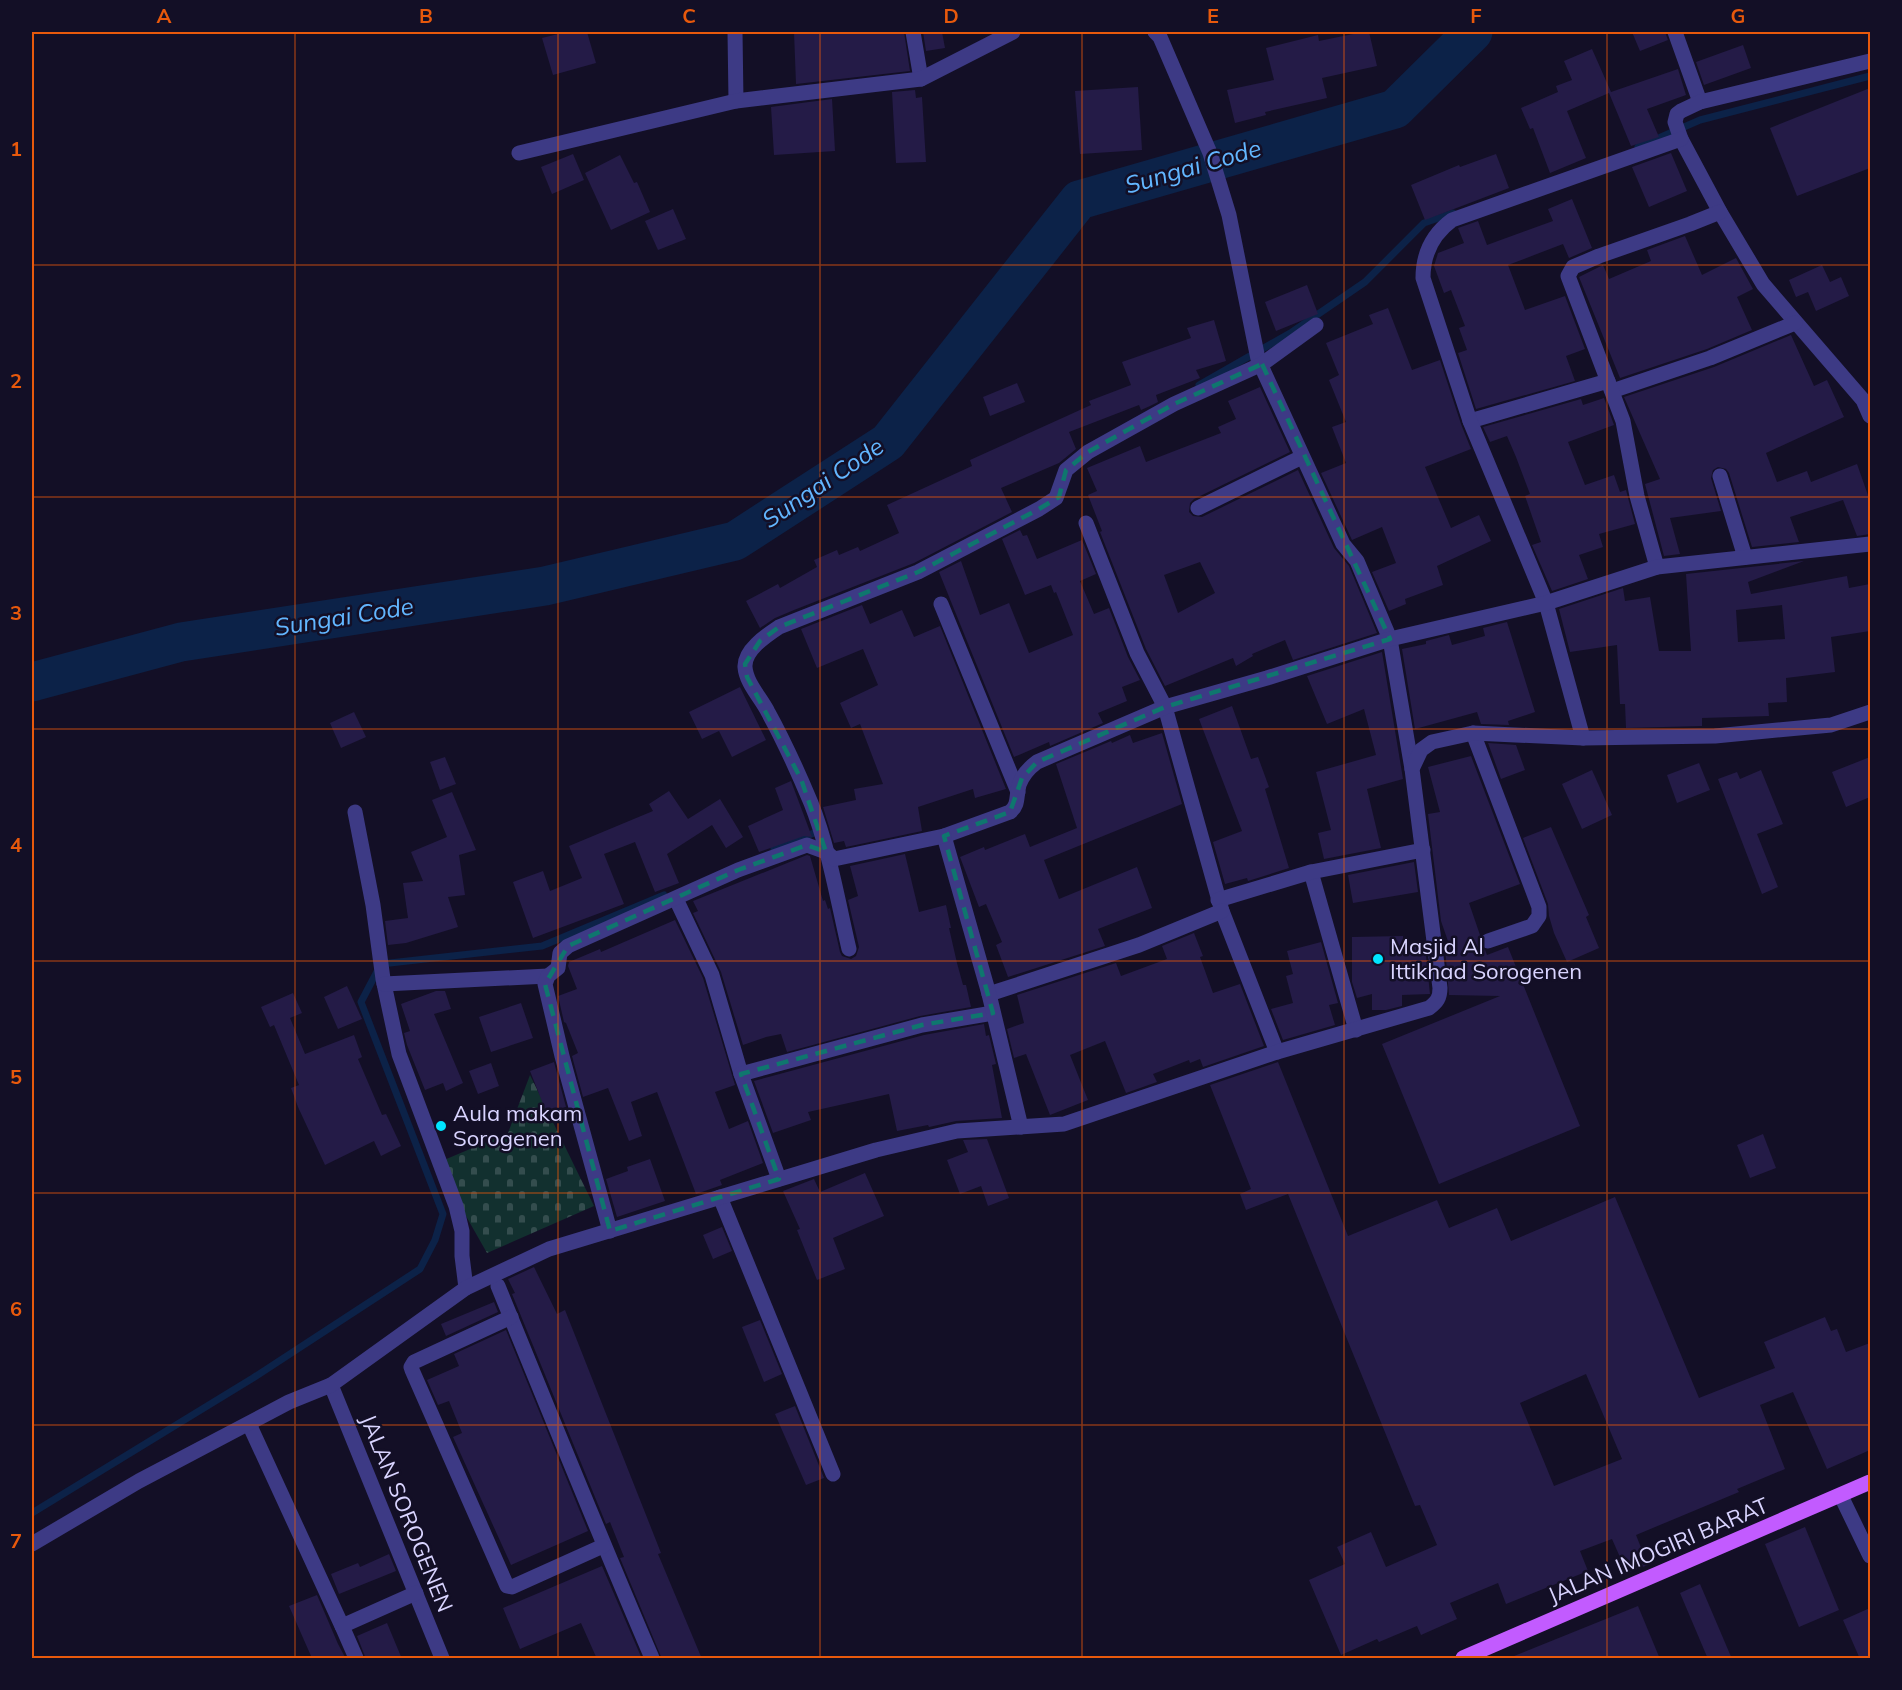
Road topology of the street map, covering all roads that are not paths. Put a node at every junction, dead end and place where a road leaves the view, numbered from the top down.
1 (735, 32) edge
2 (913, 32) edge
3 (1013, 32) edge
4 (1155, 32) edge
5 (1675, 32) edge
6 (1870, 61) edge
7 (921, 79) junction
8 (736, 101) junction
9 (1700, 102) junction
10 (1679, 133) junction
11 (519, 153) dead end
12 (1720, 212) junction
13 (1795, 323) junction
14 (1316, 325) dead end
15 (1258, 356) junction
16 (1610, 386) junction
17 (1870, 416) edge
18 (1470, 421) junction
19 (1302, 457) junction
20 (1720, 476) dead end
21 (1198, 508) dead end
22 (1086, 523) dead end
23 (1870, 544) edge
24 (1745, 557) junction
25 (1657, 567) junction
26 (1546, 603) junction
27 (941, 604) dead end
28 (1390, 639) junction
29 (1165, 707) junction
30 (1870, 712) edge
31 (1473, 733) junction
32 (1583, 738) junction
33 (1412, 769) junction
34 (1018, 792) junction
35 (355, 812) dead end
36 (944, 836) junction
37 (1423, 850) junction
38 (826, 852) junction
39 (1311, 872) junction
40 (676, 899) junction
41 (1220, 905) junction
42 (1488, 941) dead end
43 (849, 949) dead end
44 (548, 975) junction
45 (383, 981) junction
46 (989, 994) junction
47 (993, 1013) junction
48 (1356, 1030) junction
49 (1276, 1052) junction
50 (741, 1074) junction
51 (1021, 1126) junction
52 (779, 1179) junction
53 (720, 1197) junction
54 (610, 1231) junction
55 (498, 1286) dead end
56 (466, 1288) junction
57 (511, 1317) junction
58 (331, 1385) junction
59 (249, 1424) junction
60 (833, 1474) dead end
61 (1870, 1482) edge
62 (1841, 1496) junction
63 (32, 1544) edge
64 (603, 1546) junction
65 (1870, 1556) edge
66 (416, 1593) junction
67 (342, 1626) junction
68 (356, 1659) edge
69 (442, 1659) edge
70 (652, 1659) edge
71 (1463, 1659) edge

1 - 8 street
2 - 7 street
3 - 7 street
4 - 15 street
5 - 9 street
6 - 9 street
7 - 8 street
8 - 11 street
9 - 10 street
10 - 12 street
10 - 18 street
12 - 13 street
12 - 16 street
13 - 16 street
13 - 17 street
14 - 15 street
15 - 19 street
15 - 38 street
16 - 18 street
16 - 25 street
18 - 26 street
19 - 21 street
19 - 28 street
20 - 24 street
22 - 29 street
23 - 24 street
24 - 25 street
25 - 26 street
26 - 28 street
26 - 32 street
27 - 34 street
28 - 29 street
28 - 33 street
29 - 34 street
29 - 41 street
30 - 32 street
31 - 32 street
31 - 33 street
31 - 42 street
33 - 37 street
34 - 36 street
35 - 45 street
36 - 38 street
36 - 46 street
37 - 39 street
37 - 48 street
38 - 40 street
38 - 43 street
39 - 41 street
39 - 48 street
40 - 44 street
40 - 50 street
41 - 46 street
41 - 49 street
44 - 45 street
44 - 54 street
45 - 56 street
46 - 47 street
47 - 50 street
47 - 51 street
48 - 49 street
49 - 51 street
50 - 52 street
51 - 52 street
52 - 53 street
53 - 54 street
53 - 60 street
54 - 56 street
55 - 57 street
56 - 58 street
57 - 64 street
57 - 64 street
58 - 59 street
58 - 66 street, JALAN SOROGENEN
59 - 63 street
59 - 67 street
61 - 62 main road, JALAN IMOGIRI BARAT
62 - 65 street
62 - 71 main road, JALAN IMOGIRI BARAT
64 - 70 street
66 - 67 street
66 - 69 street, JALAN SOROGENEN
67 - 68 street

